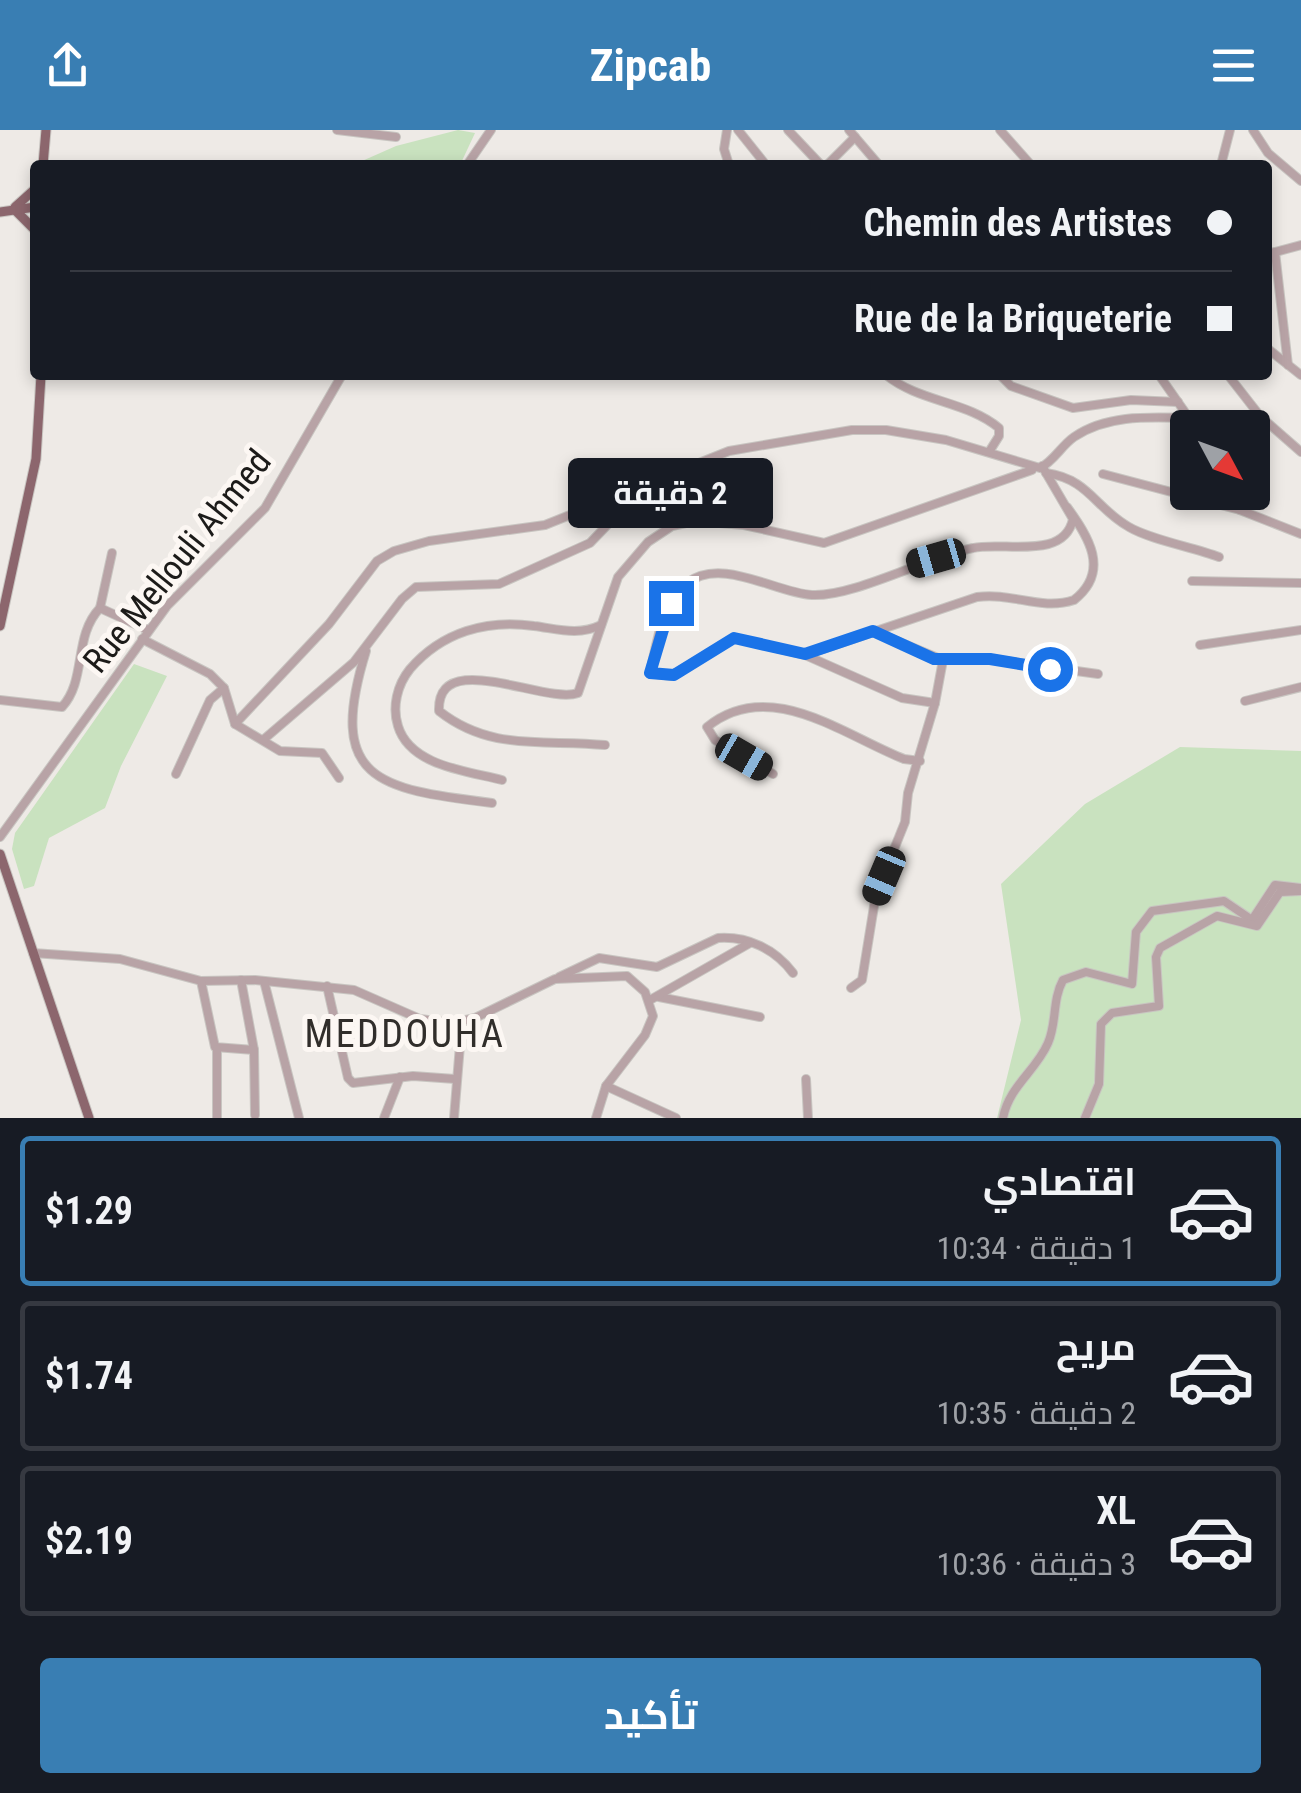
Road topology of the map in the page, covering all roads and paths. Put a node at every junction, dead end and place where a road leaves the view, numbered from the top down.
1 (46, 130) edge
2 (337, 130) edge
3 (491, 130) edge
4 (726, 130) edge
5 (738, 130) edge
6 (788, 130) edge
7 (1000, 130) edge
8 (1230, 130) edge
9 (1253, 130) edge
10 (852, 134) edge
11 (396, 137) dead end
12 (43, 160) edge
13 (471, 160) edge
14 (727, 160) edge
15 (762, 160) edge
16 (819, 160) edge
17 (829, 160) edge
18 (875, 160) edge
19 (1027, 160) edge
20 (1223, 160) edge
21 (1301, 181) edge
22 (30, 194) edge
23 (30, 207) edge
24 (13, 209) junction
25 (0, 212) edge
26 (30, 221) edge
27 (1301, 245) edge
28 (1272, 254) edge
29 (1272, 352) edge
30 (1288, 365) junction
31 (1301, 375) edge
32 (40, 380) edge
33 (339, 380) edge
34 (894, 380) edge
35 (1005, 380) edge
36 (1163, 380) edge
37 (1232, 380) edge
38 (1178, 402) junction
39 (1184, 410) edge
40 (1255, 410) edge
41 (1170, 419) edge
42 (1270, 425) edge
43 (989, 452) junction
44 (1301, 452) edge
45 (1043, 469) junction
46 (1103, 474) dead end
47 (1170, 492) edge
48 (615, 495) junction
49 (1067, 507) junction
50 (1240, 510) edge
51 (1301, 534) edge
52 (112, 554) dead end
53 (1219, 558) dead end
54 (1192, 580) dead end
55 (1301, 584) edge
56 (100, 608) junction
57 (601, 625) junction
58 (0, 626) edge
59 (148, 630) junction
60 (1301, 630) edge
61 (873, 631) junction
62 (142, 638) junction
63 (1200, 645) dead end
64 (367, 647) junction
65 (805, 654) junction
66 (944, 660) junction
67 (1098, 674) dead end
68 (1301, 686) edge
69 (224, 688) junction
70 (0, 700) edge
71 (1245, 701) dead end
72 (934, 703) junction
73 (235, 724) junction
74 (263, 740) junction
75 (605, 744) dead end
76 (920, 761) junction
77 (176, 774) dead end
78 (772, 774) dead end
79 (339, 778) dead end
80 (502, 780) dead end
81 (492, 804) dead end
82 (6, 823) edge
83 (0, 837) edge
84 (0, 851) edge
85 (1301, 889) edge
86 (753, 941) junction
87 (33, 953) junction
88 (793, 974) dead end
89 (556, 979) junction
90 (240, 980) junction
91 (201, 981) junction
92 (264, 981) junction
93 (328, 986) junction
94 (851, 988) dead end
95 (655, 998) junction
96 (760, 1017) dead end
97 (462, 1021) junction
98 (217, 1049) junction
99 (254, 1050) junction
100 (400, 1077) junction
101 (455, 1078) junction
102 (806, 1079) dead end
103 (606, 1086) junction
104 (255, 1115) dead end
105 (216, 1116) edge
106 (86, 1118) edge
107 (299, 1118) edge
108 (384, 1118) edge
109 (454, 1118) edge
110 (596, 1118) edge
111 (676, 1118) edge
112 (808, 1118) edge
113 (1002, 1118) edge
114 (1085, 1118) edge

1 - 12 main road
2 - 11 street
3 - 13 street
4 - 14 street
5 - 15 street
6 - 16 street
7 - 19 street
8 - 20 street
9 - 21 street
10 - 17 street
10 - 18 street
22 - 24 main road
23 - 24 main road
24 - 25 main road
24 - 26 main road
27 - 28 street
28 - 30 street
29 - 30 street
30 - 31 street
32 - 58 main road
33 - 59 street, Rue Mellouli Ahmed
34 - 43 street
35 - 38 street
36 - 38 street
37 - 40 street
38 - 39 street
41 - 45 street
42 - 44 street
43 - 45 street
43 - 48 street
45 - 49 street
45 - 53 street
45 - 57 street
46 - 47 street
48 - 64 street
48 - 73 street
49 - 61 street
49 - 65 street
50 - 51 street
52 - 56 street
54 - 55 street
56 - 59 street
56 - 70 street
57 - 75 street
57 - 80 street
59 - 62 street, Rue Mellouli Ahmed
60 - 63 street
61 - 65 street
61 - 66 street
62 - 69 street
62 - 82 street, Rue Mellouli Ahmed
64 - 74 street
64 - 81 street
65 - 72 street
66 - 67 street
66 - 72 street
68 - 71 street
69 - 73 street
69 - 77 street
72 - 76 street
73 - 74 street
74 - 79 street
76 - 78 street
76 - 94 street
82 - 83 street, Rue Mellouli Ahmed
82 - 84 street
84 - 87 main road
85 - 113 street
85 - 114 street
86 - 88 street
86 - 89 street
86 - 95 street
87 - 91 street
87 - 106 main road
89 - 95 street
89 - 97 street
90 - 91 street
90 - 92 street
90 - 99 street
91 - 98 street
92 - 93 street
92 - 107 street
93 - 97 street
93 - 100 street
95 - 96 street
95 - 103 street
97 - 101 street
98 - 99 street
98 - 105 street
99 - 104 street
100 - 101 street
100 - 108 street
101 - 109 street
102 - 112 street
103 - 110 street
103 - 111 street

